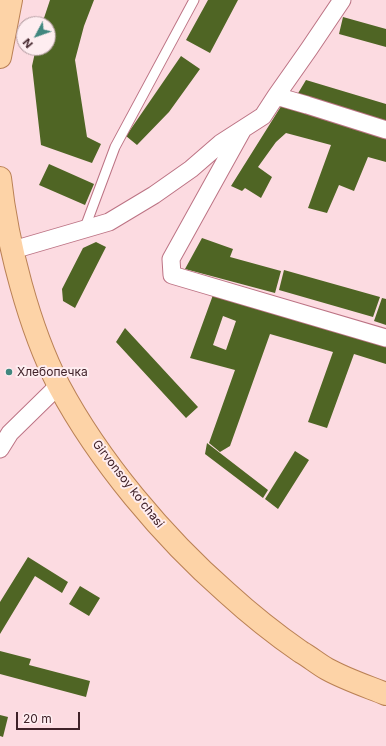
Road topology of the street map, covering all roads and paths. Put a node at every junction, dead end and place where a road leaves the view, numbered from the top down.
1 (11, 0) edge
2 (194, 0) edge
3 (342, 0) edge
4 (0, 57) edge
5 (276, 96) junction
6 (243, 129) junction
7 (386, 130) edge
8 (0, 178) edge
9 (84, 230) junction
10 (13, 250) junction
11 (386, 338) edge
12 (59, 385) junction
13 (0, 449) edge
14 (386, 694) edge

1 - 4 main road
2 - 9 lane
3 - 5 street
5 - 6 street
5 - 7 street
6 - 9 street
6 - 11 street
8 - 10 main road, Girvonsoy koʻchasi
9 - 10 street
10 - 12 main road, Girvonsoy koʻchasi
12 - 13 street
12 - 14 main road, Girvonsoy koʻchasi

